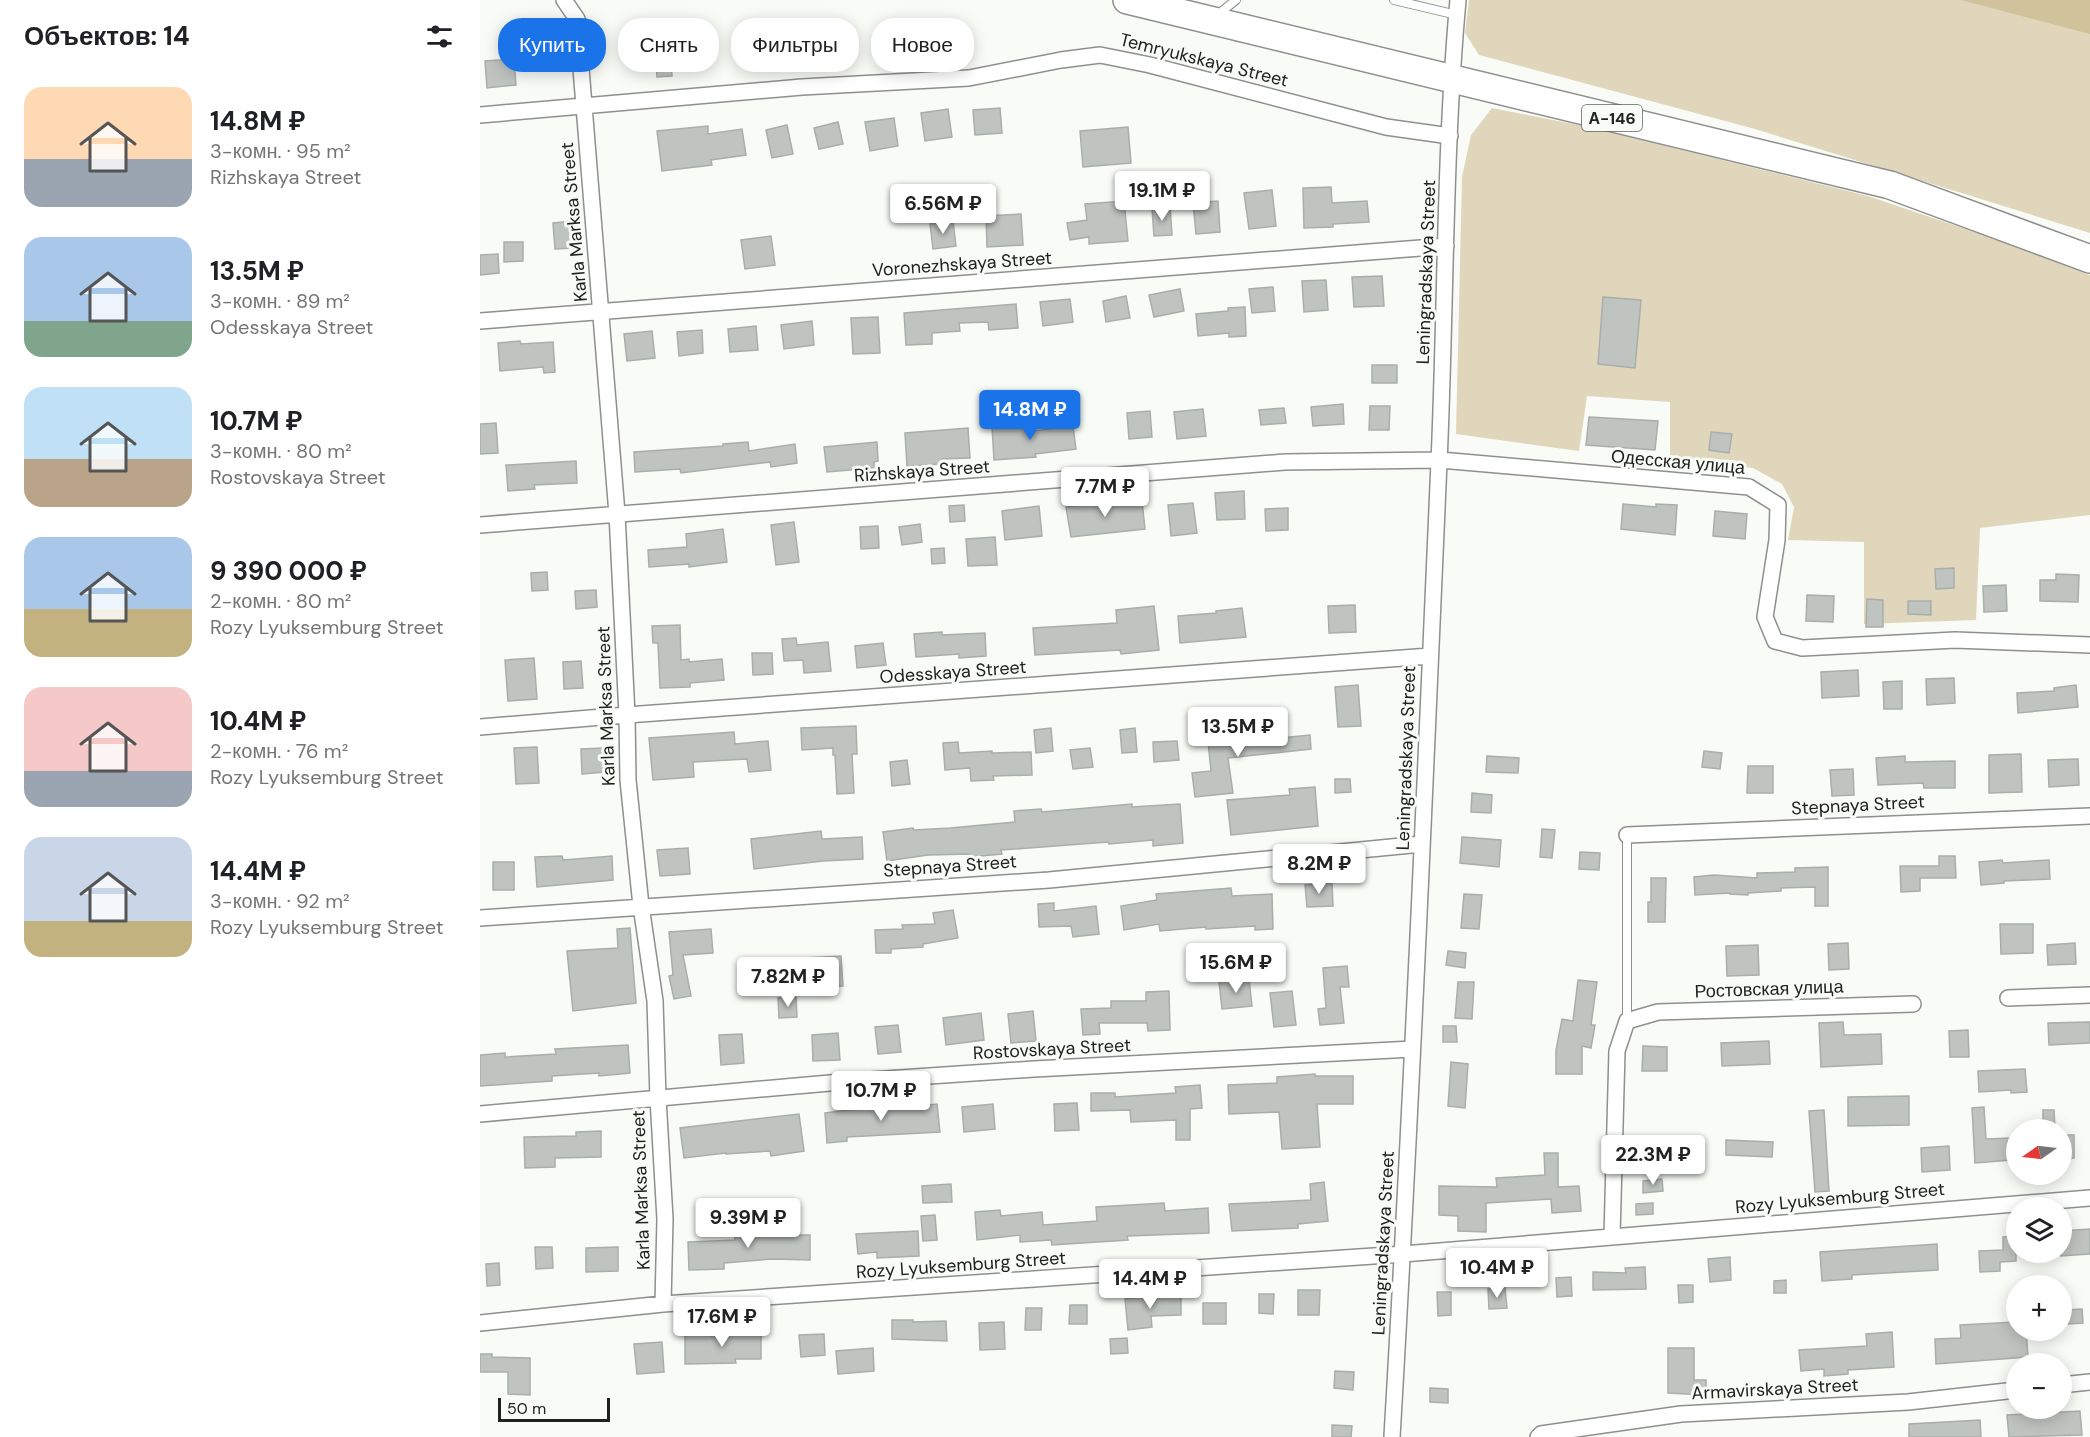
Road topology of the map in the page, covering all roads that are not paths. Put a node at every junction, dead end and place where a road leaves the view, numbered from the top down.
1 (564, 0) edge
2 (1127, 0) edge
3 (1236, 0) edge
4 (1394, 0) edge
5 (1457, 8) edge
6 (1211, 21) junction
7 (1451, 80) junction
8 (583, 106) junction
9 (480, 115) edge
10 (1450, 136) junction
11 (1446, 246) junction
12 (2090, 259) edge
13 (601, 311) junction
14 (480, 321) edge
15 (1440, 460) junction
16 (617, 514) junction
17 (480, 525) edge
18 (2090, 645) edge
19 (1430, 656) junction
20 (627, 715) junction
21 (480, 727) edge
22 (2090, 816) edge
23 (1627, 835) joint
24 (1422, 844) junction
25 (641, 906) junction
26 (480, 918) edge
27 (2090, 995) edge
28 (2008, 998) dead end
29 (1913, 1004) dead end
30 (1627, 1021) junction
31 (1412, 1048) junction
32 (658, 1098) junction
33 (480, 1114) edge
34 (2090, 1198) edge
35 (1612, 1236) junction
36 (1403, 1254) junction
37 (663, 1304) junction
38 (480, 1323) edge
39 (2090, 1382) edge
40 (2072, 1384) edge
41 (2006, 1391) edge
42 (1392, 1437) edge
43 (1538, 1437) edge

1 - 8 street, Karla Marksa Street
2 - 6 highway, А-146
3 - 6 lane
4 - 5 lane
5 - 7 street, Leningradskaya Street
6 - 7 highway, А-146
7 - 10 street, Leningradskaya Street
7 - 12 highway, А-146
8 - 9 street, Temryukskaya Street
8 - 10 street, Temryukskaya Street
8 - 13 street, Karla Marksa Street
10 - 11 street, Leningradskaya Street
11 - 13 street, Voronezhskaya Street
11 - 15 street, Leningradskaya Street
13 - 14 street, Voronezhskaya Street
13 - 16 street, Karla Marksa Street
15 - 16 street, Rizhskaya Street
15 - 18 street, Одесская улица
15 - 19 street, Leningradskaya Street
16 - 17 street, Rizhskaya Street
16 - 20 street, Karla Marksa Street
19 - 20 street, Odesskaya Street
19 - 24 street, Leningradskaya Street
20 - 21 street, Odesskaya Street
20 - 25 street, Karla Marksa Street
22 - 23 street, Stepnaya Street
23 - 30 lane
24 - 25 street, Stepnaya Street
24 - 31 street, Leningradskaya Street
25 - 26 street, Stepnaya Street
25 - 32 street, Karla Marksa Street
27 - 28 street
29 - 30 street, Ростовская улица
30 - 35 street
31 - 32 street, Rostovskaya Street
31 - 36 street, Leningradskaya Street
32 - 33 street, Rostovskaya Street
32 - 37 street, Karla Marksa Street
34 - 35 street, Rozy Lyuksemburg Street
35 - 36 street, Rozy Lyuksemburg Street
36 - 37 street, Rozy Lyuksemburg Street
36 - 42 street, Leningradskaya Street
37 - 38 street, Rozy Lyuksemburg Street
39 - 40 street
41 - 43 street, Armavirskaya Street

